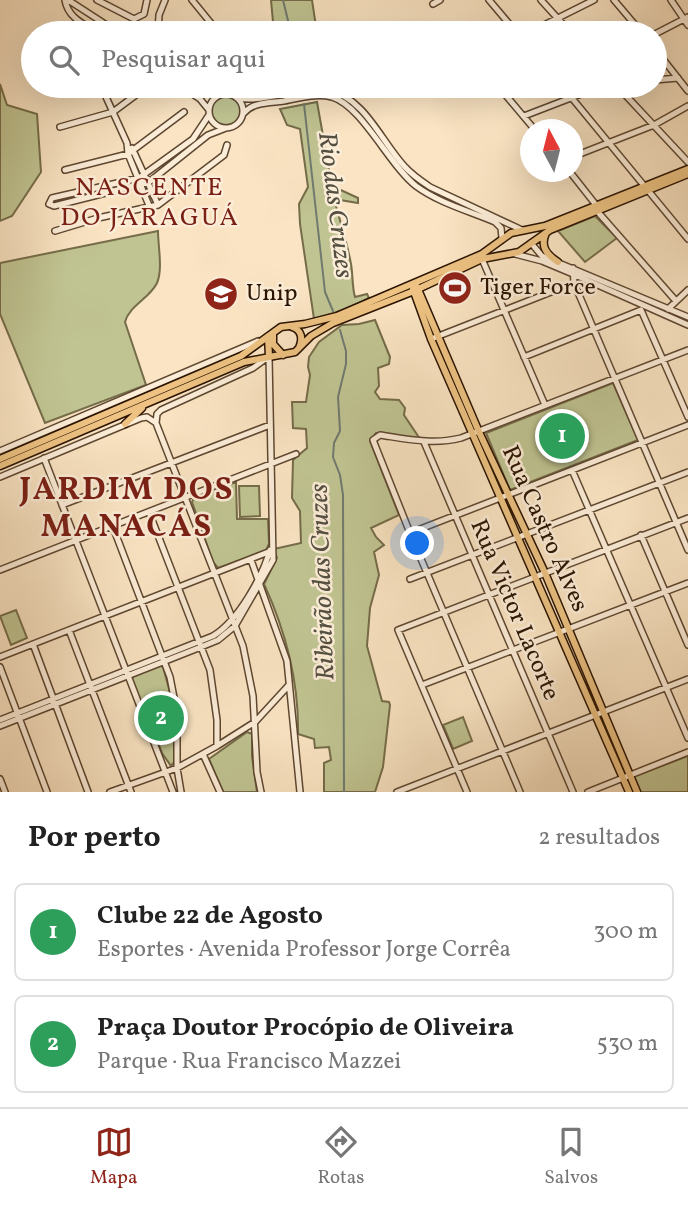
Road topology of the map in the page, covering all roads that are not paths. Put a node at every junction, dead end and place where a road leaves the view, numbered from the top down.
1 (66, 0) edge
2 (97, 0) edge
3 (147, 0) edge
4 (165, 0) edge
5 (192, 0) edge
6 (440, 0) edge
7 (489, 0) edge
8 (541, 0) edge
9 (594, 0) edge
10 (614, 0) edge
11 (671, 0) edge
12 (433, 4) dead end
13 (558, 18) junction
14 (686, 18) edge
15 (80, 21) edge
16 (100, 21) edge
17 (159, 21) edge
18 (209, 21) edge
19 (507, 21) edge
20 (552, 21) edge
21 (561, 21) edge
22 (632, 21) edge
23 (688, 25) edge
24 (667, 28) edge
25 (667, 64) edge
26 (678, 78) junction
27 (667, 79) edge
28 (688, 90) edge
29 (107, 98) edge
30 (132, 98) edge
31 (198, 98) edge
32 (216, 98) edge
33 (238, 98) joint
34 (262, 98) edge
35 (301, 98) edge
36 (328, 98) edge
37 (348, 98) edge
38 (508, 98) edge
39 (572, 98) joint
40 (628, 98) edge
41 (688, 106) edge
42 (184, 111) dead end
43 (113, 112) junction
44 (209, 112) junction
45 (244, 113) junction
46 (524, 116) junction
47 (526, 119) edge
48 (654, 125) junction
49 (60, 127) dead end
50 (226, 128) junction
51 (610, 142) junction
52 (227, 145) dead end
53 (133, 153) junction
54 (583, 153) edge
55 (688, 162) edge
56 (688, 169) edge
57 (65, 170) dead end
58 (688, 174) edge
59 (142, 182) junction
60 (578, 182) edge
61 (647, 188) junction
62 (158, 205) junction
63 (150, 206) junction
64 (597, 208) junction
65 (522, 230) junction
66 (55, 231) dead end
67 (546, 233) junction
68 (502, 238) junction
69 (688, 239) edge
70 (531, 243) junction
71 (512, 254) junction
72 (482, 259) junction
73 (558, 261) junction
74 (573, 271) junction
75 (574, 283) junction
76 (414, 286) junction
77 (688, 290) edge
78 (392, 298) junction
79 (676, 301) junction
80 (416, 302) junction
81 (644, 306) junction
82 (505, 309) junction
83 (668, 309) junction
84 (688, 317) edge
85 (428, 321) junction
86 (688, 325) edge
87 (292, 327) junction
88 (594, 330) junction
89 (271, 335) junction
90 (434, 337) junction
91 (299, 349) junction
92 (688, 350) edge
93 (269, 356) junction
94 (281, 356) junction
95 (524, 357) junction
96 (663, 361) junction
97 (615, 378) junction
98 (269, 380) junction
99 (146, 404) junction
100 (545, 405) junction
101 (688, 417) edge
102 (156, 423) junction
103 (125, 424) junction
104 (270, 425) junction
105 (688, 425) edge
106 (475, 433) junction
107 (424, 442) junction
108 (642, 443) junction
109 (0, 451) edge
110 (296, 454) dead end
111 (44, 458) junction
112 (0, 459) edge
113 (171, 463) junction
114 (271, 465) junction
115 (0, 466) edge
116 (572, 470) junction
117 (688, 471) edge
118 (0, 477) edge
119 (659, 482) junction
120 (509, 495) junction
121 (185, 499) junction
122 (499, 499) junction
123 (62, 505) junction
124 (589, 509) junction
125 (149, 512) junction
126 (454, 516) junction
127 (688, 518) edge
128 (676, 522) junction
129 (113, 527) junction
130 (410, 533) junction
131 (527, 534) junction
132 (641, 535) junction
133 (517, 538) junction
134 (76, 540) junction
135 (607, 548) junction
136 (271, 550) junction
137 (688, 550) edge
138 (471, 555) junction
139 (251, 560) junction
140 (0, 570) edge
141 (427, 572) junction
142 (545, 573) junction
143 (215, 574) junction
144 (535, 577) junction
145 (410, 579) dead end
146 (259, 581) junction
147 (688, 583) edge
148 (178, 588) junction
149 (665, 591) junction
150 (489, 595) junction
151 (142, 602) junction
152 (630, 605) junction
153 (444, 613) junction
154 (105, 616) junction
155 (234, 623) junction
156 (69, 630) junction
157 (569, 630) junction
158 (560, 633) junction
159 (33, 644) junction
160 (200, 645) junction
161 (688, 645) edge
162 (512, 651) junction
163 (0, 657) edge
164 (164, 659) junction
165 (0, 667) edge
166 (468, 667) junction
167 (127, 673) junction
168 (688, 679) edge
169 (289, 685) junction
170 (422, 685) junction
171 (665, 687) junction
172 (91, 688) junction
173 (54, 702) junction
174 (603, 712) junction
175 (595, 715) junction
176 (18, 716) junction
177 (255, 722) junction
178 (0, 723) edge
179 (548, 733) junction
180 (688, 738) edge
181 (217, 746) junction
182 (502, 751) junction
183 (688, 752) edge
184 (203, 754) junction
185 (177, 768) junction
186 (457, 769) junction
187 (165, 773) junction
188 (627, 777) junction
189 (0, 779) edge
190 (128, 785) junction
191 (414, 790) edge
192 (5, 792) edge
193 (47, 792) edge
194 (88, 792) edge
195 (110, 792) edge
196 (131, 792) edge
197 (173, 792) edge
198 (181, 792) edge
199 (220, 792) edge
200 (261, 792) edge
201 (300, 792) edge
202 (397, 792) edge
203 (467, 792) edge
204 (520, 792) edge
205 (573, 792) edge
206 (588, 792) edge
207 (629, 792) edge
208 (637, 792) edge

1 - 15 street
1 - 16 street
2 - 3 street
4 - 17 street
5 - 18 street
6 - 12 street
7 - 19 street
8 - 13 street
9 - 13 street
10 - 22 street
11 - 14 street
13 - 20 street
13 - 21 street
14 - 23 street
14 - 24 street
25 - 26 street
26 - 27 street
26 - 28 street
29 - 43 street
30 - 43 street
31 - 44 street
32 - 44 street
33 - 34 street
33 - 45 street
35 - 45 street
36 - 68 street
37 - 65 street
38 - 46 street
39 - 46 street
39 - 51 street
40 - 48 street
41 - 48 street
42 - 53 street
43 - 49 street
43 - 53 street
44 - 50 street
44 - 59 street
45 - 50 street
46 - 47 street
48 - 51 street
48 - 55 street
50 - 59 street
51 - 54 street
51 - 61 street
52 - 62 street
53 - 57 street
53 - 59 street
53 - 59 street
56 - 61 main road
58 - 61 main road
59 - 59 street
59 - 62 street
59 - 63 street
60 - 64 street
61 - 64 main road
61 - 69 street
62 - 63 street
63 - 66 street
64 - 65 main road
64 - 67 main road
64 - 79 street
65 - 68 main road
65 - 70 main road
67 - 70 main road
67 - 73 main road
68 - 71 main road
68 - 76 main road
70 - 71 main road
70 - 73 street
71 - 72 main road
71 - 74 street
72 - 76 main road
72 - 82 street
73 - 74 street
74 - 75 street
74 - 81 street
75 - 82 street
75 - 88 street
76 - 78 main road
76 - 80 main road, Rua Castro Alves
76 - 85 main road, Rua Castro Alves
76 - 87 main road
77 - 79 street
78 - 80 main road
78 - 91 main road
79 - 83 street
80 - 85 main road, Rua Castro Alves
81 - 83 street
81 - 86 street
81 - 88 street
81 - 96 street
82 - 90 street
82 - 95 street
83 - 84 street
85 - 90 main road, Rua Castro Alves
87 - 89 main road
87 - 91 main road
88 - 95 street
88 - 97 street
89 - 93 main road
89 - 94 main road
89 - 109 street
89 - 112 main road
90 - 106 main road, Rua Castro Alves
91 - 94 main road
92 - 96 street
93 - 94 main road
93 - 98 street
93 - 99 main road
93 - 102 street
94 - 98 street
95 - 100 street
96 - 97 street
96 - 101 street
97 - 100 street
97 - 108 street
98 - 104 street
99 - 103 main road
99 - 115 main road
100 - 106 street
102 - 103 street
102 - 113 street
103 - 111 street
104 - 113 street
104 - 114 street
105 - 108 street
106 - 107 street
106 - 120 main road, Rua Castro Alves
106 - 122 main road, Rua Castro Alves
107 - 126 street, Rua Victor Lacorte
107 - 130 street
108 - 116 street
108 - 119 street
110 - 114 street
111 - 118 street
111 - 123 street
113 - 121 street
113 - 123 street
114 - 121 street
114 - 136 street
116 - 120 street
116 - 124 street
117 - 119 street
119 - 124 street
119 - 128 street
120 - 122 street
120 - 131 main road, Rua Castro Alves
121 - 125 street
121 - 143 street
122 - 126 street
122 - 133 main road, Rua Castro Alves
123 - 134 street
124 - 131 street
124 - 135 street
125 - 129 street
125 - 148 street
126 - 130 street
126 - 138 street, Rua Victor Lacorte
127 - 128 street
128 - 132 street
128 - 137 street
129 - 134 street
129 - 151 street
130 - 141 street
131 - 133 street
131 - 142 main road, Rua Castro Alves
132 - 135 street
132 - 149 street
133 - 138 street
133 - 144 main road, Rua Castro Alves
134 - 140 street
134 - 154 street
135 - 142 street
135 - 152 street
136 - 139 street
136 - 146 street
138 - 141 street
138 - 150 street, Rua Victor Lacorte
139 - 143 street
139 - 146 street
141 - 145 street
141 - 153 street
142 - 144 street
142 - 157 main road, Rua Castro Alves
143 - 148 street
143 - 155 street
144 - 150 street
144 - 158 main road, Rua Castro Alves
146 - 155 street
146 - 169 street
147 - 149 street
148 - 151 street
148 - 160 street
149 - 152 street
149 - 161 street
150 - 153 street
150 - 162 street, Rua Victor Lacorte
151 - 154 street
151 - 164 street
152 - 157 street
152 - 171 street
153 - 166 street
153 - 170 street
154 - 156 street
154 - 167 street
155 - 160 street
155 - 177 street
156 - 159 street
156 - 172 street
157 - 158 street
157 - 174 main road, Rua Castro Alves
158 - 162 street
158 - 175 main road, Rua Castro Alves
159 - 163 street
159 - 173 street
160 - 164 street
160 - 181 street
162 - 166 street
162 - 179 street, Rua Victor Lacorte
164 - 167 street
164 - 185 street
165 - 176 street
166 - 170 street
166 - 182 street
167 - 172 street
167 - 187 street
168 - 171 street
169 - 177 street
169 - 201 street
170 - 186 street
171 - 174 street
171 - 180 street
172 - 173 street
172 - 190 street
173 - 176 street
173 - 194 street
174 - 175 street
174 - 188 main road, Rua Castro Alves
175 - 179 street
175 - 188 main road, Rua Castro Alves
176 - 178 street
176 - 193 street
177 - 181 street
177 - 200 street
179 - 182 street
179 - 205 street, Rua Victor Lacorte
181 - 184 street
182 - 186 street
182 - 204 street
183 - 188 street
184 - 185 street
184 - 199 street
185 - 187 street
185 - 198 street
186 - 191 street
186 - 203 street
187 - 190 street
187 - 197 street
188 - 206 street
188 - 207 main road, Rua Castro Alves
188 - 208 main road, Rua Castro Alves
189 - 192 street
190 - 195 street
190 - 196 street
191 - 202 street

